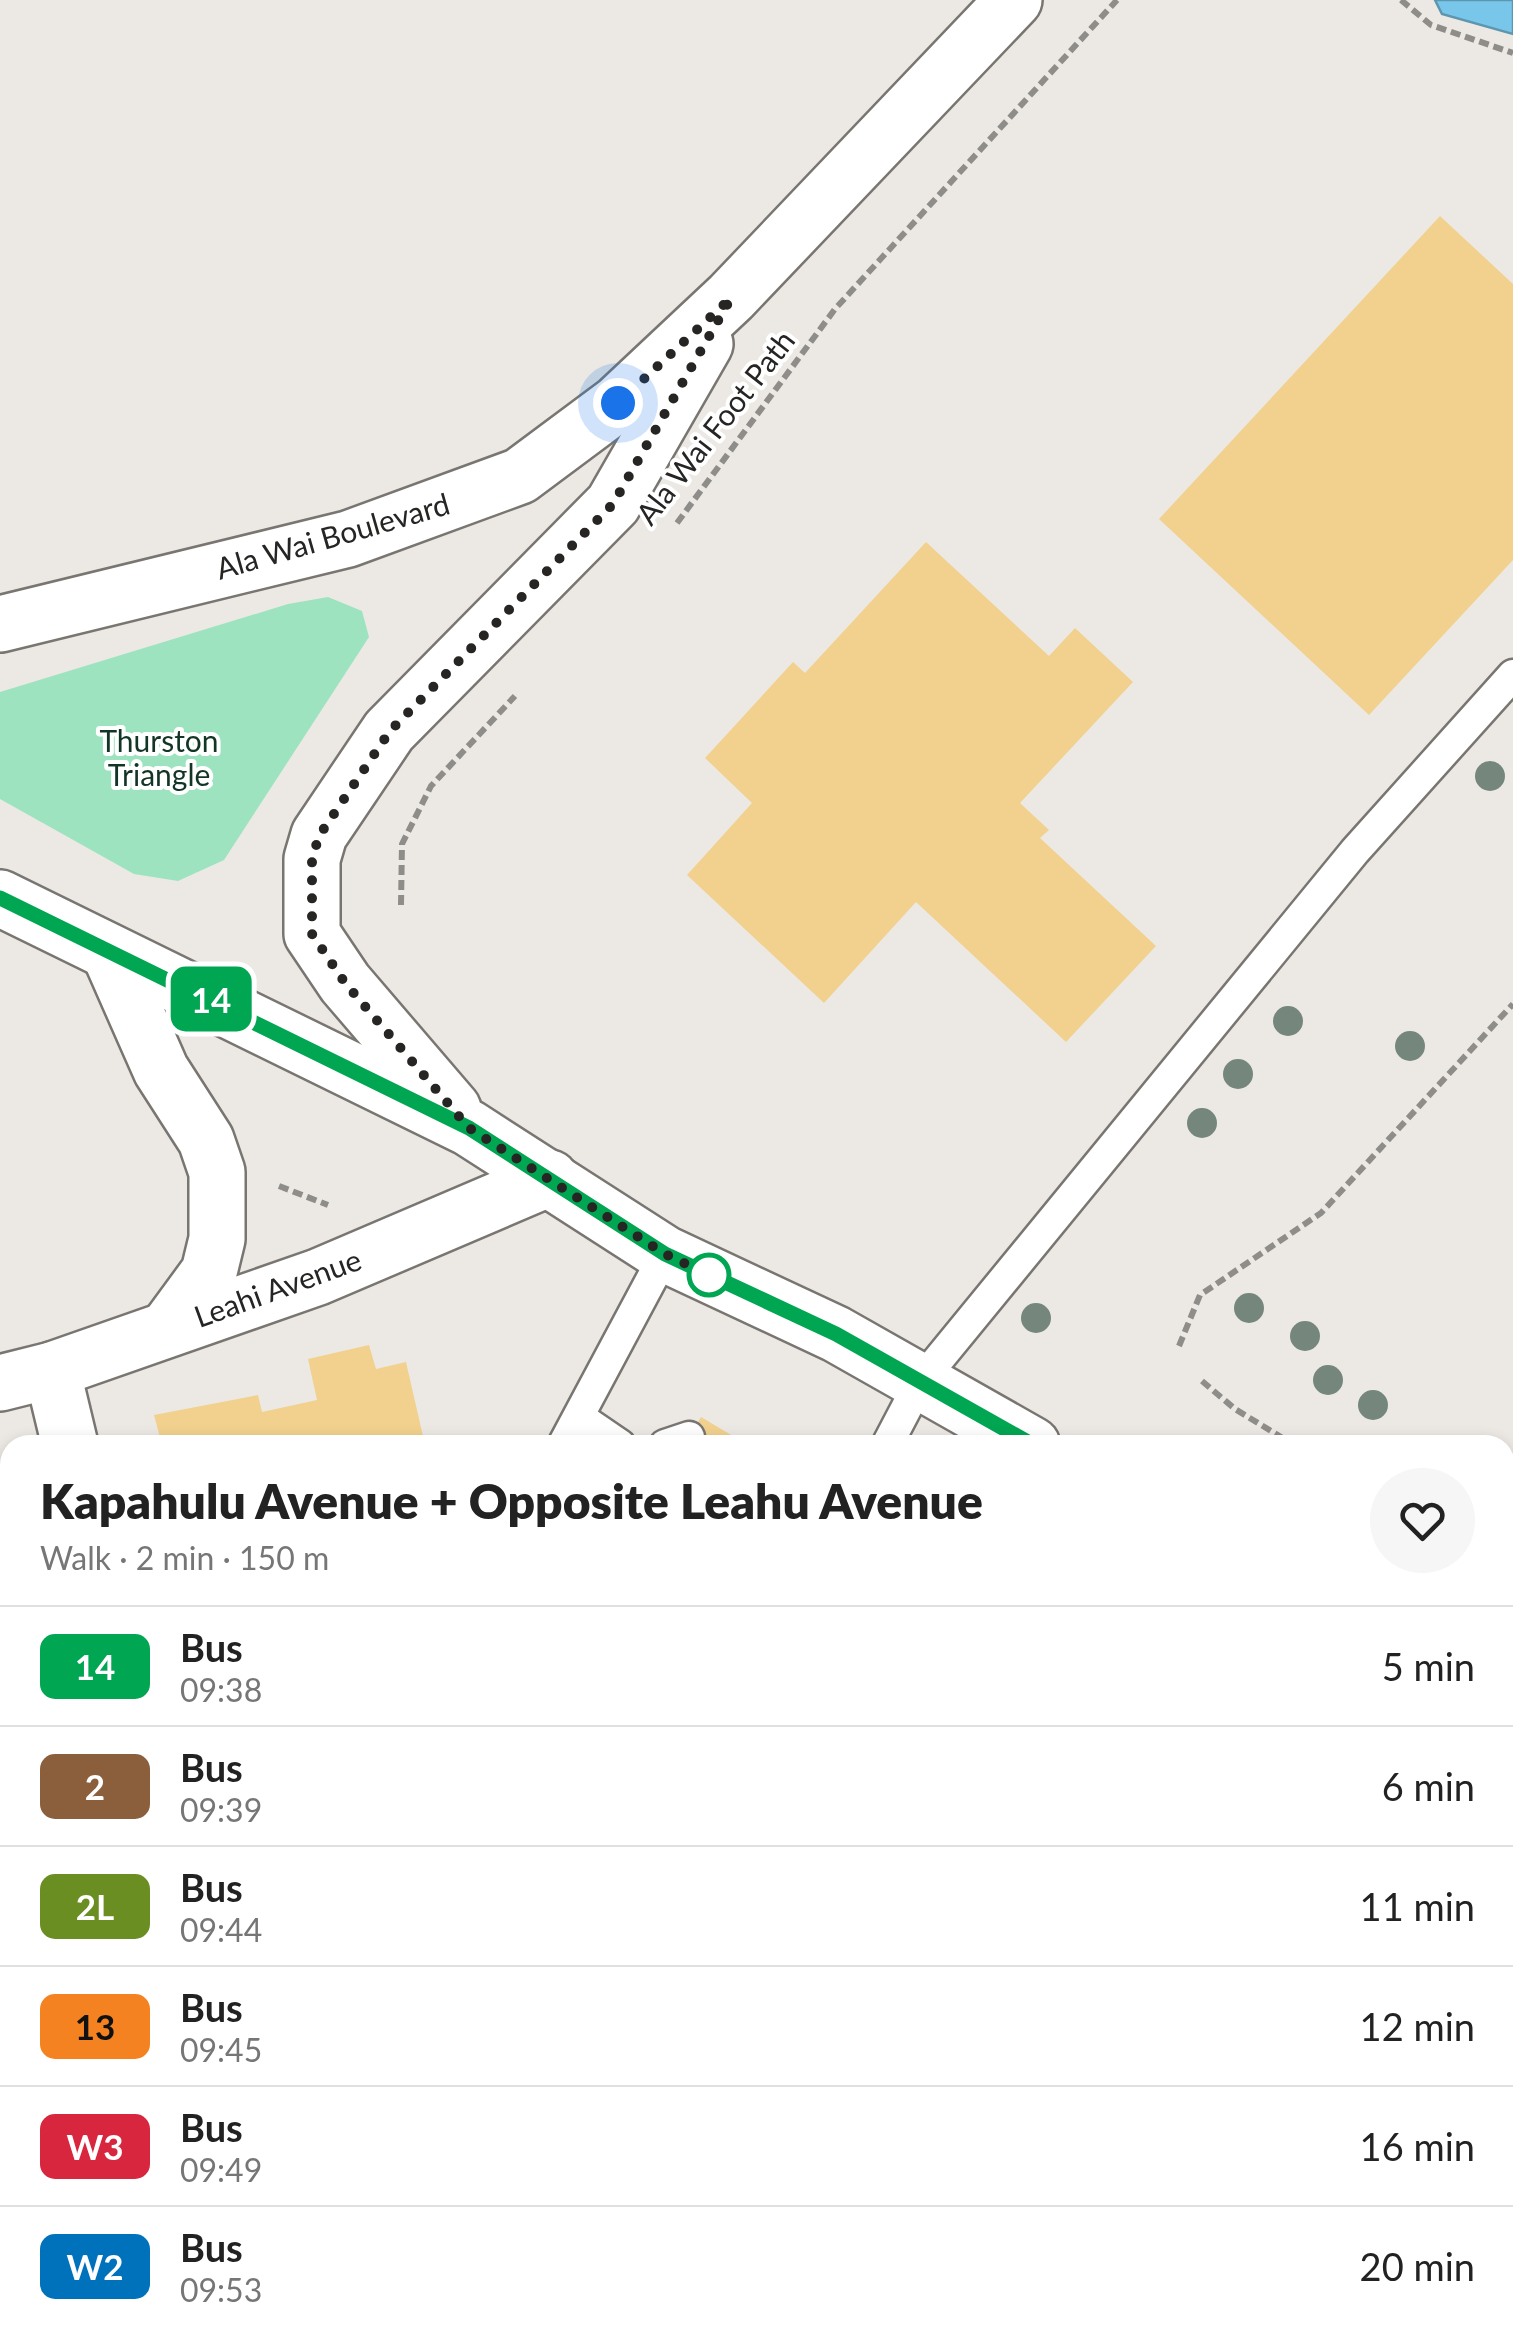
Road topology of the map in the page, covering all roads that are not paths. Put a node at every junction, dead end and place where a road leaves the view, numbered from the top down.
1 (1014, 0) edge
2 (731, 298) junction
3 (0, 624) edge
4 (1513, 674) edge
5 (0, 898) edge
6 (109, 952) junction
7 (469, 1128) junction
8 (550, 1178) junction
9 (665, 1254) junction
10 (168, 1328) junction
11 (52, 1370) junction
12 (0, 1382) edge
13 (920, 1382) junction
14 (579, 1417) junction
15 (68, 1435) edge
16 (569, 1435) edge
17 (605, 1435) edge
18 (892, 1435) edge
19 (1014, 1435) edge

1 - 2 main road, Ala Wai Boulevard
2 - 3 main road, Ala Wai Boulevard
2 - 7 main road
4 - 13 lane
5 - 6 main road
6 - 7 main road
6 - 10 main road
7 - 8 main road
8 - 9 main road
8 - 10 main road, Leahi Avenue
9 - 13 main road
9 - 14 lane
10 - 11 main road, Leahi Avenue
11 - 12 main road, Leahi Avenue
11 - 15 main road
13 - 18 lane
13 - 19 main road
14 - 16 lane
14 - 17 lane

